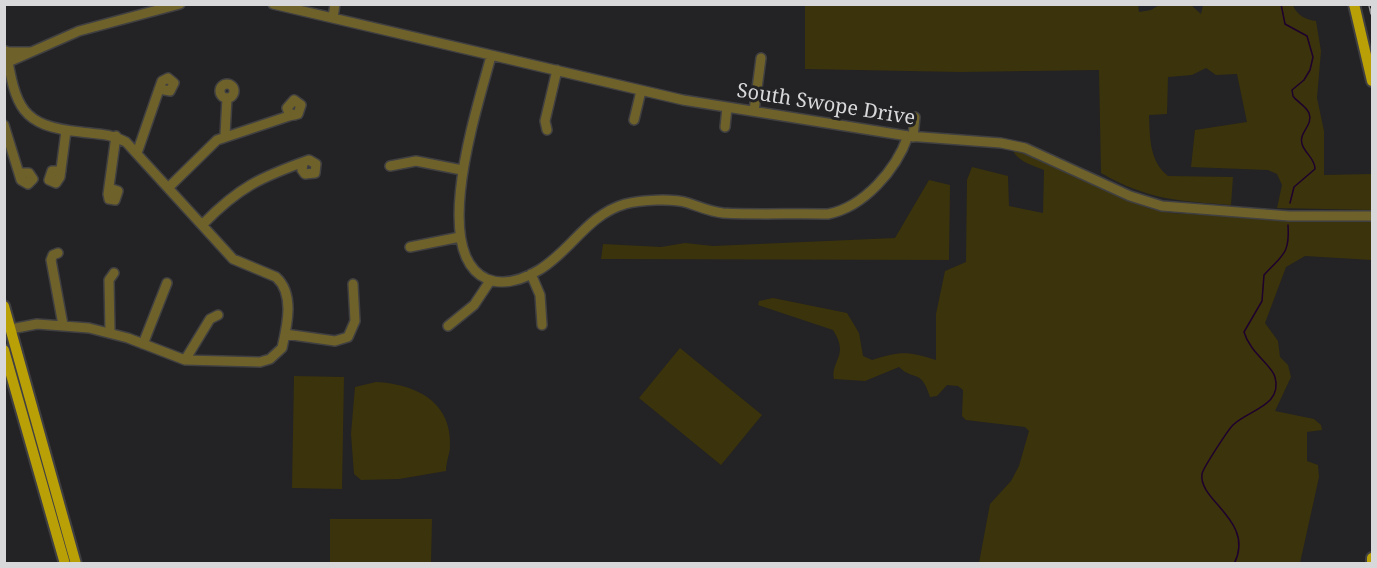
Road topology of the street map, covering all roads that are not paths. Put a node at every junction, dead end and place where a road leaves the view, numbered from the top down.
1 (180, 4) edge
2 (273, 4) edge
3 (335, 4) edge
4 (1354, 4) edge
5 (333, 18) junction
6 (5, 52) edge
7 (30, 52) junction
8 (491, 56) junction
9 (761, 58) dead end
10 (6, 63) edge
11 (557, 70) junction
12 (1372, 81) edge
13 (159, 89) dead end
14 (14, 90) junction
15 (641, 91) junction
16 (4, 94) edge
17 (227, 98) dead end
18 (726, 108) junction
19 (754, 111) junction
20 (835, 112) dead end
21 (295, 115) dead end
22 (915, 117) dead end
23 (634, 120) dead end
24 (833, 124) junction
25 (4, 125) edge
26 (725, 127) dead end
27 (547, 130) dead end
28 (66, 131) junction
29 (225, 135) junction
30 (116, 136) junction
31 (910, 136) junction
32 (137, 153) junction
33 (303, 163) dead end
34 (390, 165) dead end
35 (462, 170) junction
36 (61, 171) dead end
37 (20, 173) dead end
38 (169, 187) junction
39 (109, 188) dead end
40 (1372, 216) edge
41 (202, 224) junction
42 (460, 237) junction
43 (410, 246) dead end
44 (58, 253) dead end
45 (114, 273) dead end
46 (531, 274) junction
47 (490, 280) junction
48 (167, 283) dead end
49 (353, 284) dead end
50 (4, 306) edge
51 (218, 315) dead end
52 (542, 325) dead end
53 (63, 326) junction
54 (448, 327) dead end
55 (11, 329) junction
56 (110, 332) junction
57 (285, 334) junction
58 (143, 344) junction
59 (4, 350) edge
60 (185, 360) junction
61 (1372, 558) edge
62 (65, 564) edge
63 (76, 564) edge
64 (1372, 564) edge

1 - 7 street
2 - 5 street, South Swope Drive
3 - 5 street
4 - 12 main road
5 - 8 street, South Swope Drive
6 - 7 street
6 - 10 street
7 - 10 street
8 - 11 street, South Swope Drive
8 - 35 street
9 - 19 street
10 - 14 street
11 - 15 street, South Swope Drive
11 - 27 street
13 - 32 street
14 - 16 street
14 - 28 street
15 - 18 street, South Swope Drive
15 - 23 street
17 - 29 street
18 - 19 street, South Swope Drive
18 - 26 street
19 - 24 street, South Swope Drive
20 - 24 street
21 - 29 street
22 - 31 street
24 - 31 street, South Swope Drive
25 - 37 street
28 - 30 street
28 - 36 street
29 - 38 street
30 - 32 street
30 - 39 street
31 - 40 street, South Swope Drive
31 - 46 street
32 - 38 street
33 - 41 street
34 - 35 street
35 - 42 street
38 - 41 street
41 - 57 street
42 - 43 street
42 - 47 street
44 - 53 street
45 - 56 street
46 - 47 street
46 - 52 street
47 - 54 street
48 - 58 street
49 - 57 street
50 - 55 main road
51 - 60 street
53 - 55 street
53 - 56 street
55 - 63 main road
56 - 58 street
57 - 60 street
58 - 60 street
59 - 62 main road
61 - 64 main road

